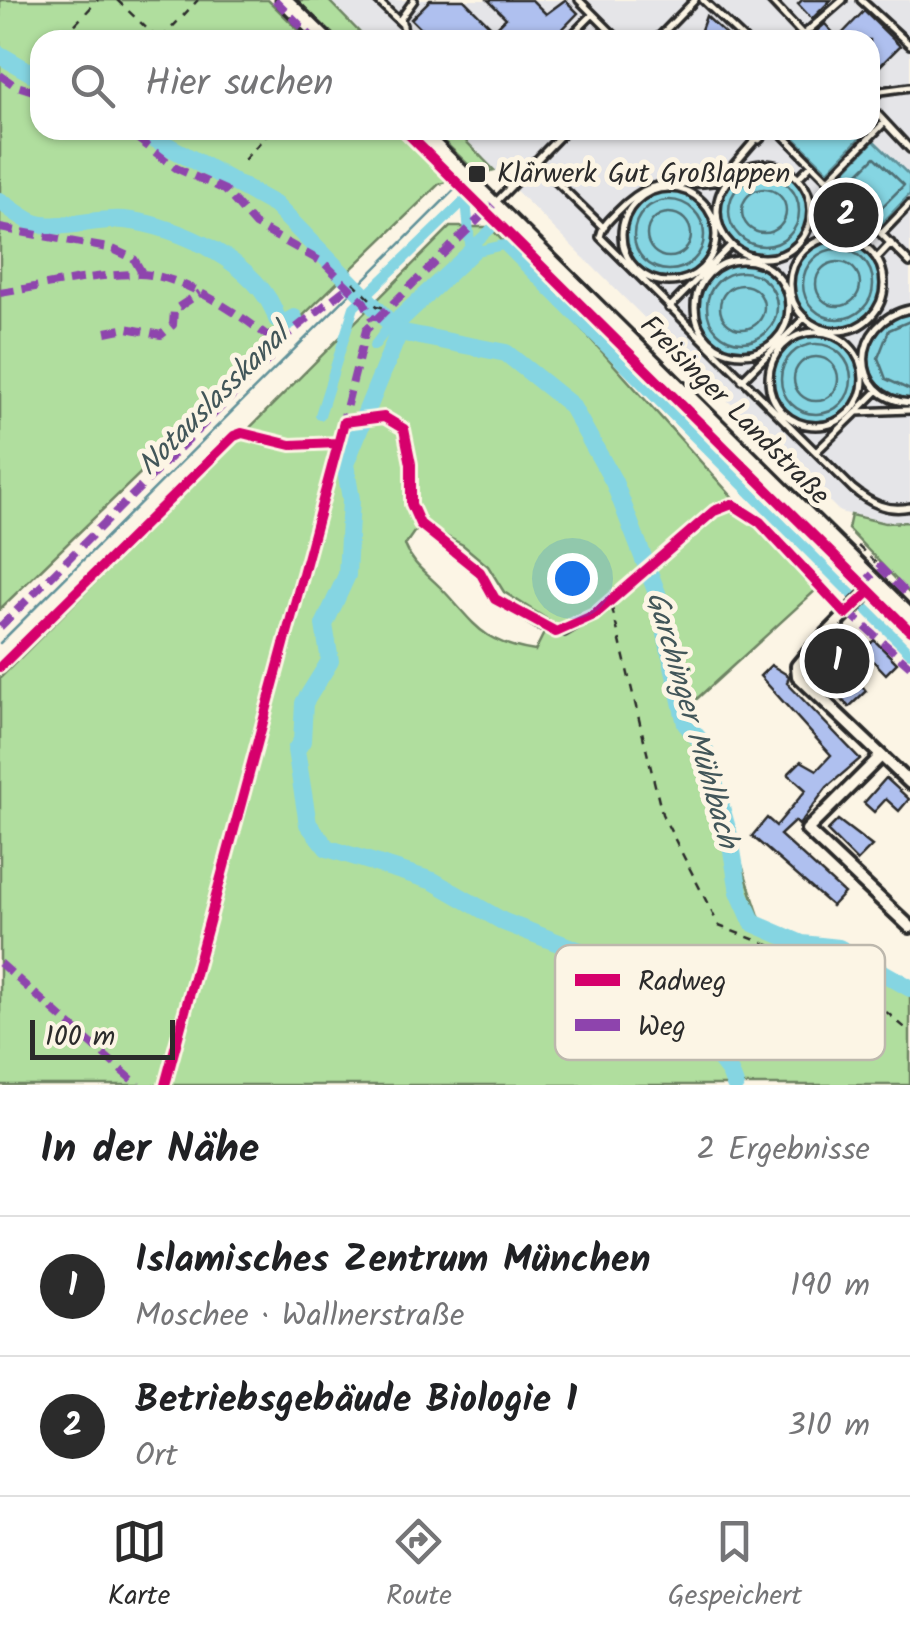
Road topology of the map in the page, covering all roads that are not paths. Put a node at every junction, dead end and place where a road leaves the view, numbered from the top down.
1 (284, 0) edge
2 (376, 0) edge
3 (414, 0) edge
4 (579, 0) edge
5 (695, 0) edge
6 (703, 0) edge
7 (770, 0) edge
8 (843, 0) edge
9 (860, 0) edge
10 (592, 14) junction
11 (403, 26) junction
12 (315, 30) edge
13 (406, 30) edge
14 (577, 30) edge
15 (609, 30) edge
16 (666, 30) edge
17 (734, 30) edge
18 (798, 30) edge
19 (812, 30) edge
20 (910, 45) edge
21 (910, 87) edge
22 (880, 92) edge
23 (880, 116) edge
24 (885, 122) junction
25 (880, 127) edge
26 (428, 140) edge
27 (556, 140) edge
28 (755, 140) edge
29 (788, 140) edge
30 (867, 140) edge
31 (910, 148) edge
32 (535, 162) junction
33 (812, 164) junction
34 (730, 175) junction
35 (798, 178) junction
36 (828, 180) junction
37 (662, 185) junction
38 (494, 204) junction
39 (910, 204) edge
40 (716, 222) junction
41 (602, 227) junction
42 (881, 234) junction
43 (798, 244) junction
44 (891, 244) junction
45 (731, 245) junction
46 (804, 251) junction
47 (877, 258) junction
48 (754, 260) junction
49 (910, 263) edge
50 (633, 269) junction
51 (705, 272) junction
52 (790, 296) junction
53 (669, 308) junction
54 (910, 309) edge
55 (874, 313) junction
56 (805, 317) junction
57 (881, 321) junction
58 (828, 332) junction
59 (707, 342) junction
60 (779, 344) junction
61 (864, 367) junction
62 (742, 380) junction
63 (878, 390) junction
64 (910, 406) edge
65 (853, 413) junction
66 (783, 416) junction
67 (816, 452) junction
68 (910, 508) edge
69 (420, 524) dead end
70 (877, 583) junction
71 (850, 611) junction
72 (910, 616) edge
73 (880, 757) junction
74 (910, 783) edge
75 (910, 927) edge

1 - 12 main road
2 - 11 lane
3 - 11 lane
4 - 10 lane
5 - 16 lane
6 - 17 lane
7 - 18 lane
8 - 19 lane
9 - 20 lane
10 - 14 lane
10 - 15 lane
11 - 13 lane
21 - 22 lane
23 - 24 lane
24 - 25 lane
24 - 31 lane
26 - 38 main road, Freisinger Landstraße
27 - 32 lane
28 - 34 lane
29 - 33 lane
30 - 36 lane
32 - 38 lane
32 - 41 lane
33 - 35 lane
33 - 36 lane
34 - 35 lane
34 - 37 lane
34 - 40 lane
35 - 43 lane
36 - 42 lane
37 - 40 lane
37 - 41 lane
37 - 50 lane
38 - 70 main road, Freisinger Landstraße
39 - 42 lane
40 - 45 lane
40 - 51 lane
41 - 50 lane
42 - 44 lane
43 - 46 lane
43 - 48 lane
44 - 47 lane
44 - 49 lane
45 - 48 lane
45 - 51 lane
46 - 47 lane
46 - 52 lane
47 - 55 lane
48 - 51 lane
48 - 52 lane
50 - 51 lane
50 - 53 lane
51 - 53 lane
51 - 59 lane
52 - 56 lane
52 - 60 lane
53 - 59 lane
54 - 57 lane
55 - 57 lane
55 - 58 lane
56 - 58 lane
56 - 60 lane
57 - 61 lane
58 - 60 lane
58 - 61 lane
59 - 60 lane
59 - 62 lane
60 - 62 lane
60 - 66 lane
61 - 63 lane
61 - 65 lane
62 - 66 lane
63 - 64 lane
63 - 65 lane
64 - 65 lane
65 - 66 lane
65 - 67 lane
66 - 67 lane
67 - 68 lane
69 - 71 lane
70 - 71 street
70 - 72 main road, Freisinger Landstraße
71 - 73 street
73 - 74 street
73 - 75 street

